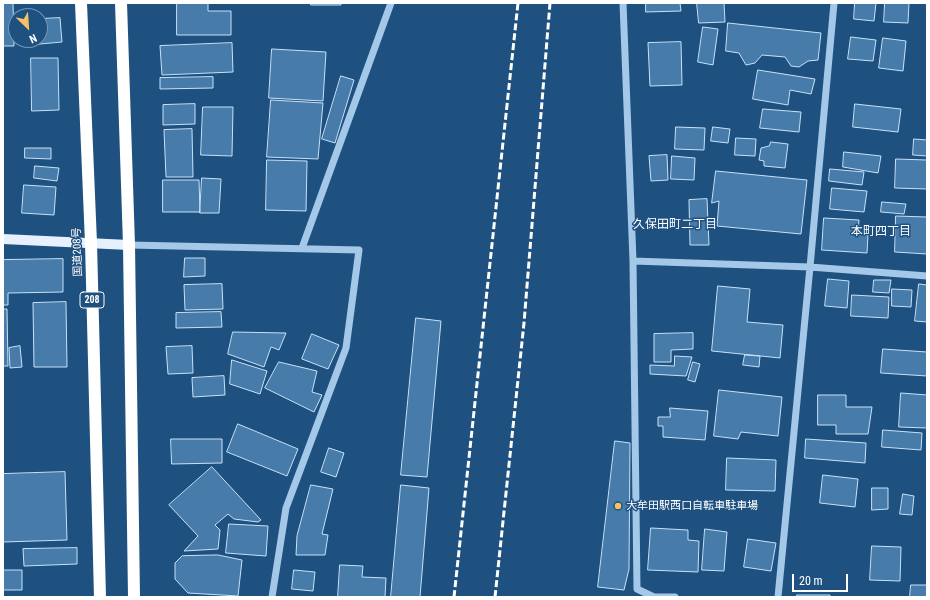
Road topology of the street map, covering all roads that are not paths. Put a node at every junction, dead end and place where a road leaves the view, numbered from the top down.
1 (81, 3) edge
2 (121, 3) edge
3 (391, 3) edge
4 (623, 3) edge
5 (834, 3) edge
6 (3, 239) edge
7 (91, 243) junction
8 (129, 245) junction
9 (302, 248) junction
10 (632, 261) junction
11 (810, 267) junction
12 (927, 276) edge
13 (100, 597) edge
14 (134, 597) edge
15 (272, 597) edge
16 (675, 597) edge
17 (778, 597) edge

1 - 7 highway, 国道208号 / 208
2 - 8 highway
3 - 9 street
4 - 10 street
5 - 11 street
6 - 7 main road
7 - 8 main road
7 - 13 highway, 国道208号 / 208
8 - 9 street
8 - 14 highway
9 - 15 street
10 - 11 street
10 - 16 street
11 - 12 street
11 - 17 street

